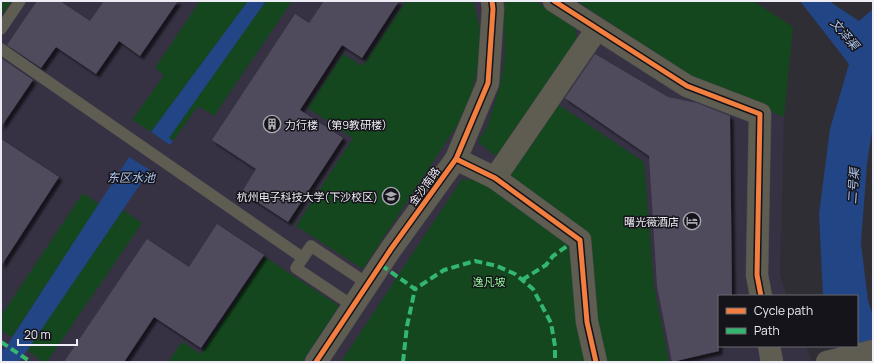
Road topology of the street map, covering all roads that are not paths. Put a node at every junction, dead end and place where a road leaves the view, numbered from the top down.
1 (20, 1) edge
2 (492, 1) edge
3 (554, 1) edge
4 (2, 27) edge
5 (597, 29) junction
6 (1, 49) edge
7 (456, 159) junction
8 (495, 178) junction
9 (303, 258) junction
10 (368, 284) junction
11 (761, 295) edge
12 (353, 306) junction
13 (769, 347) edge
14 (873, 351) edge
15 (831, 361) edge
16 (316, 362) edge
17 (596, 362) edge
18 (772, 362) edge

1 - 4 lane
2 - 7 street, 金沙南路
3 - 5 street
5 - 8 street
5 - 11 street
6 - 9 lane
7 - 8 street
7 - 10 street, 金沙南路
8 - 17 street
9 - 10 lane
9 - 12 lane
10 - 12 street, 金沙南路
12 - 16 street, 金沙南路
13 - 18 street
14 - 15 street

